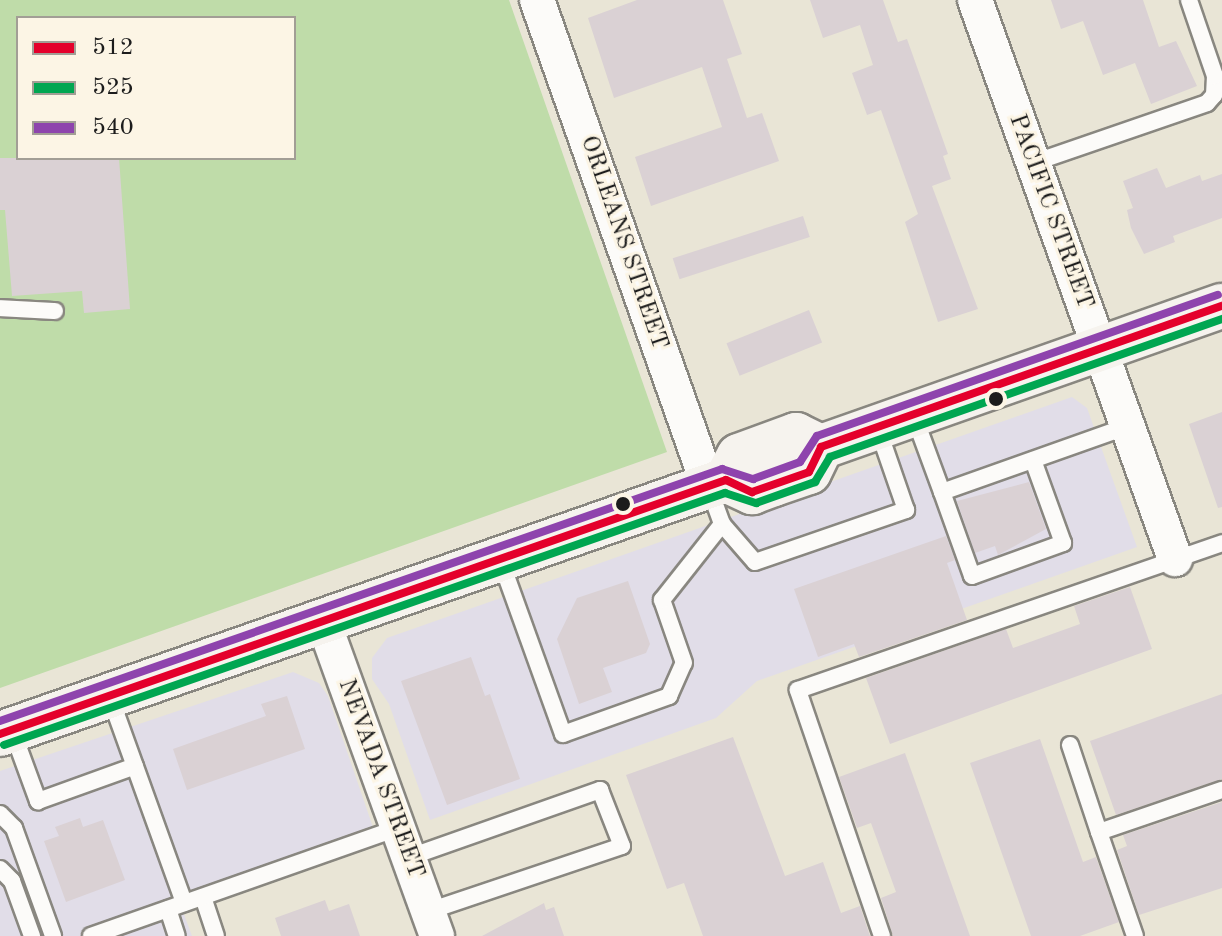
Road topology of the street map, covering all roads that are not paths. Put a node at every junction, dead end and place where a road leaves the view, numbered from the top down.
1 (537, 0) edge
2 (975, 0) edge
3 (1189, 0) edge
4 (1033, 163) junction
5 (1222, 306) edge
6 (0, 308) edge
7 (55, 311) dead end
8 (1098, 349) junction
9 (895, 421) junction
10 (1126, 427) junction
11 (1033, 460) junction
12 (942, 492) junction
13 (719, 497) junction
14 (1222, 543) edge
15 (500, 559) junction
16 (1175, 559) junction
17 (323, 621) junction
18 (109, 696) junction
19 (6, 732) edge
20 (1070, 745) dead end
21 (135, 766) junction
22 (1222, 790) edge
23 (0, 814) edge
24 (1099, 832) junction
25 (402, 843) junction
26 (0, 869) edge
27 (203, 897) junction
28 (184, 903) junction
29 (168, 909) junction
30 (433, 924) edge
31 (32, 936) edge
32 (53, 936) edge
33 (91, 936) edge
34 (177, 936) edge
35 (216, 936) edge
36 (882, 936) edge
37 (1135, 936) edge

1 - 13 street, ORLEANS STREET
2 - 4 street, PACIFIC STREET
3 - 4 lane
4 - 8 street, PACIFIC STREET
5 - 8 main road
6 - 7 lane
8 - 9 main road
8 - 10 street, PACIFIC STREET
9 - 12 lane
9 - 13 main road
9 - 13 lane
10 - 11 lane
10 - 16 street, PACIFIC STREET
11 - 12 lane
11 - 12 lane
13 - 15 main road
13 - 15 lane
14 - 16 lane
15 - 17 main road
16 - 36 lane
17 - 18 main road
17 - 25 street, NEVADA STREET
18 - 19 main road
18 - 21 lane
19 - 21 lane
20 - 24 lane
21 - 28 lane
22 - 24 lane
23 - 32 lane
24 - 37 lane
25 - 27 lane
25 - 30 street, NEVADA STREET
25 - 30 lane
26 - 31 lane
27 - 28 lane
27 - 35 lane
28 - 29 lane
29 - 33 lane
29 - 34 lane

